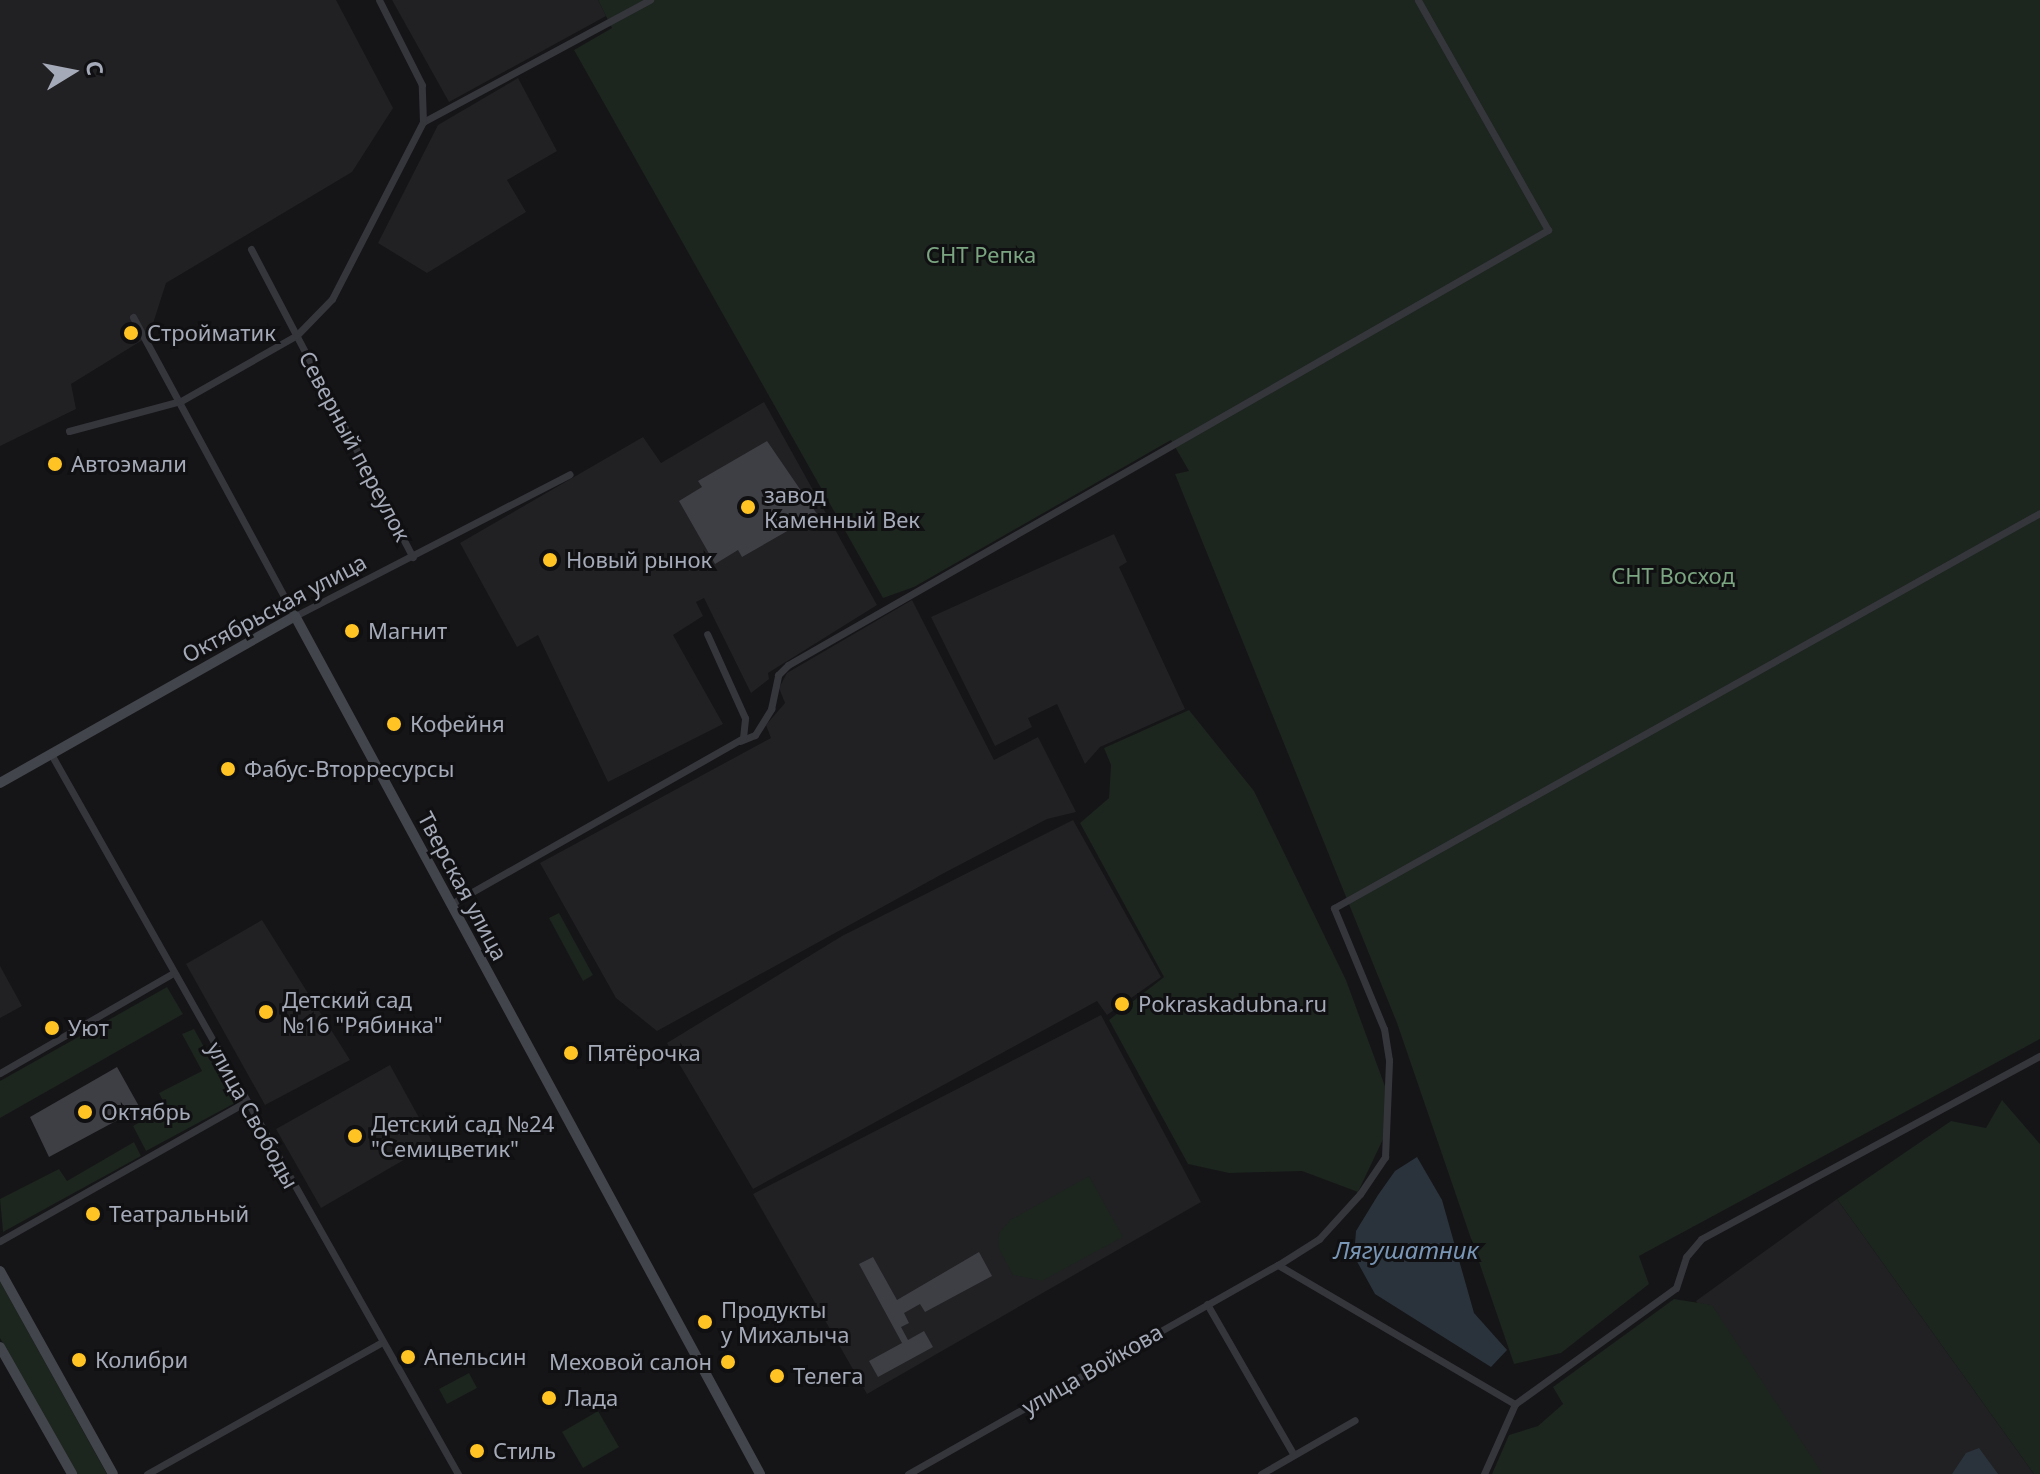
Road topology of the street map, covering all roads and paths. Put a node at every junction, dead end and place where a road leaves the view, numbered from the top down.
1 (379, 0) edge
2 (650, 0) edge
3 (1418, 0) edge
4 (423, 122) junction
5 (251, 249) dead end
6 (133, 317) dead end
7 (297, 335) junction
8 (181, 401) junction
9 (69, 431) dead end
10 (570, 474) dead end
11 (2040, 513) edge
12 (413, 557) junction
13 (295, 616) junction
14 (707, 634) dead end
15 (740, 741) junction
16 (51, 754) junction
17 (0, 783) edge
18 (451, 904) junction
19 (173, 973) junction
20 (2040, 1056) edge
21 (0, 1073) edge
22 (246, 1102) junction
23 (0, 1241) edge
24 (1278, 1265) junction
25 (0, 1271) edge
26 (1207, 1304) junction
27 (382, 1342) junction
28 (0, 1347) edge
29 (1515, 1404) junction
30 (1355, 1420) dead end
31 (1294, 1455) junction
32 (72, 1474) edge
33 (113, 1474) edge
34 (147, 1474) edge
35 (458, 1474) edge
36 (760, 1474) edge
37 (908, 1474) edge
38 (1261, 1474) edge
39 (1484, 1474) edge

1 - 4 street
2 - 4 street
3 - 15 street
4 - 7 street, Северный переулок
5 - 7 street, Северный переулок
6 - 8 street, Тверская улица
7 - 8 street
7 - 12 street, Северный переулок
8 - 9 street
8 - 13 street, Тверская улица
10 - 12 street, Октябрьская улица
11 - 24 street, улица Войкова
12 - 13 street, Октябрьская улица
13 - 16 main road, Октябрьская улица
13 - 18 main road, Тверская улица
14 - 15 street
15 - 18 street
16 - 17 main road, Октябрьская улица
16 - 19 street, улица Свободы
18 - 36 main road, Тверская улица
19 - 21 street
19 - 22 street, улица Свободы
20 - 29 street
22 - 23 street
22 - 27 street, улица Свободы
24 - 26 street, улица Войкова
24 - 29 street
25 - 33 main road
26 - 31 street
26 - 37 street, улица Войкова
27 - 34 street
27 - 35 street, улица Свободы
28 - 32 main road
29 - 39 street
30 - 31 street
31 - 38 street

